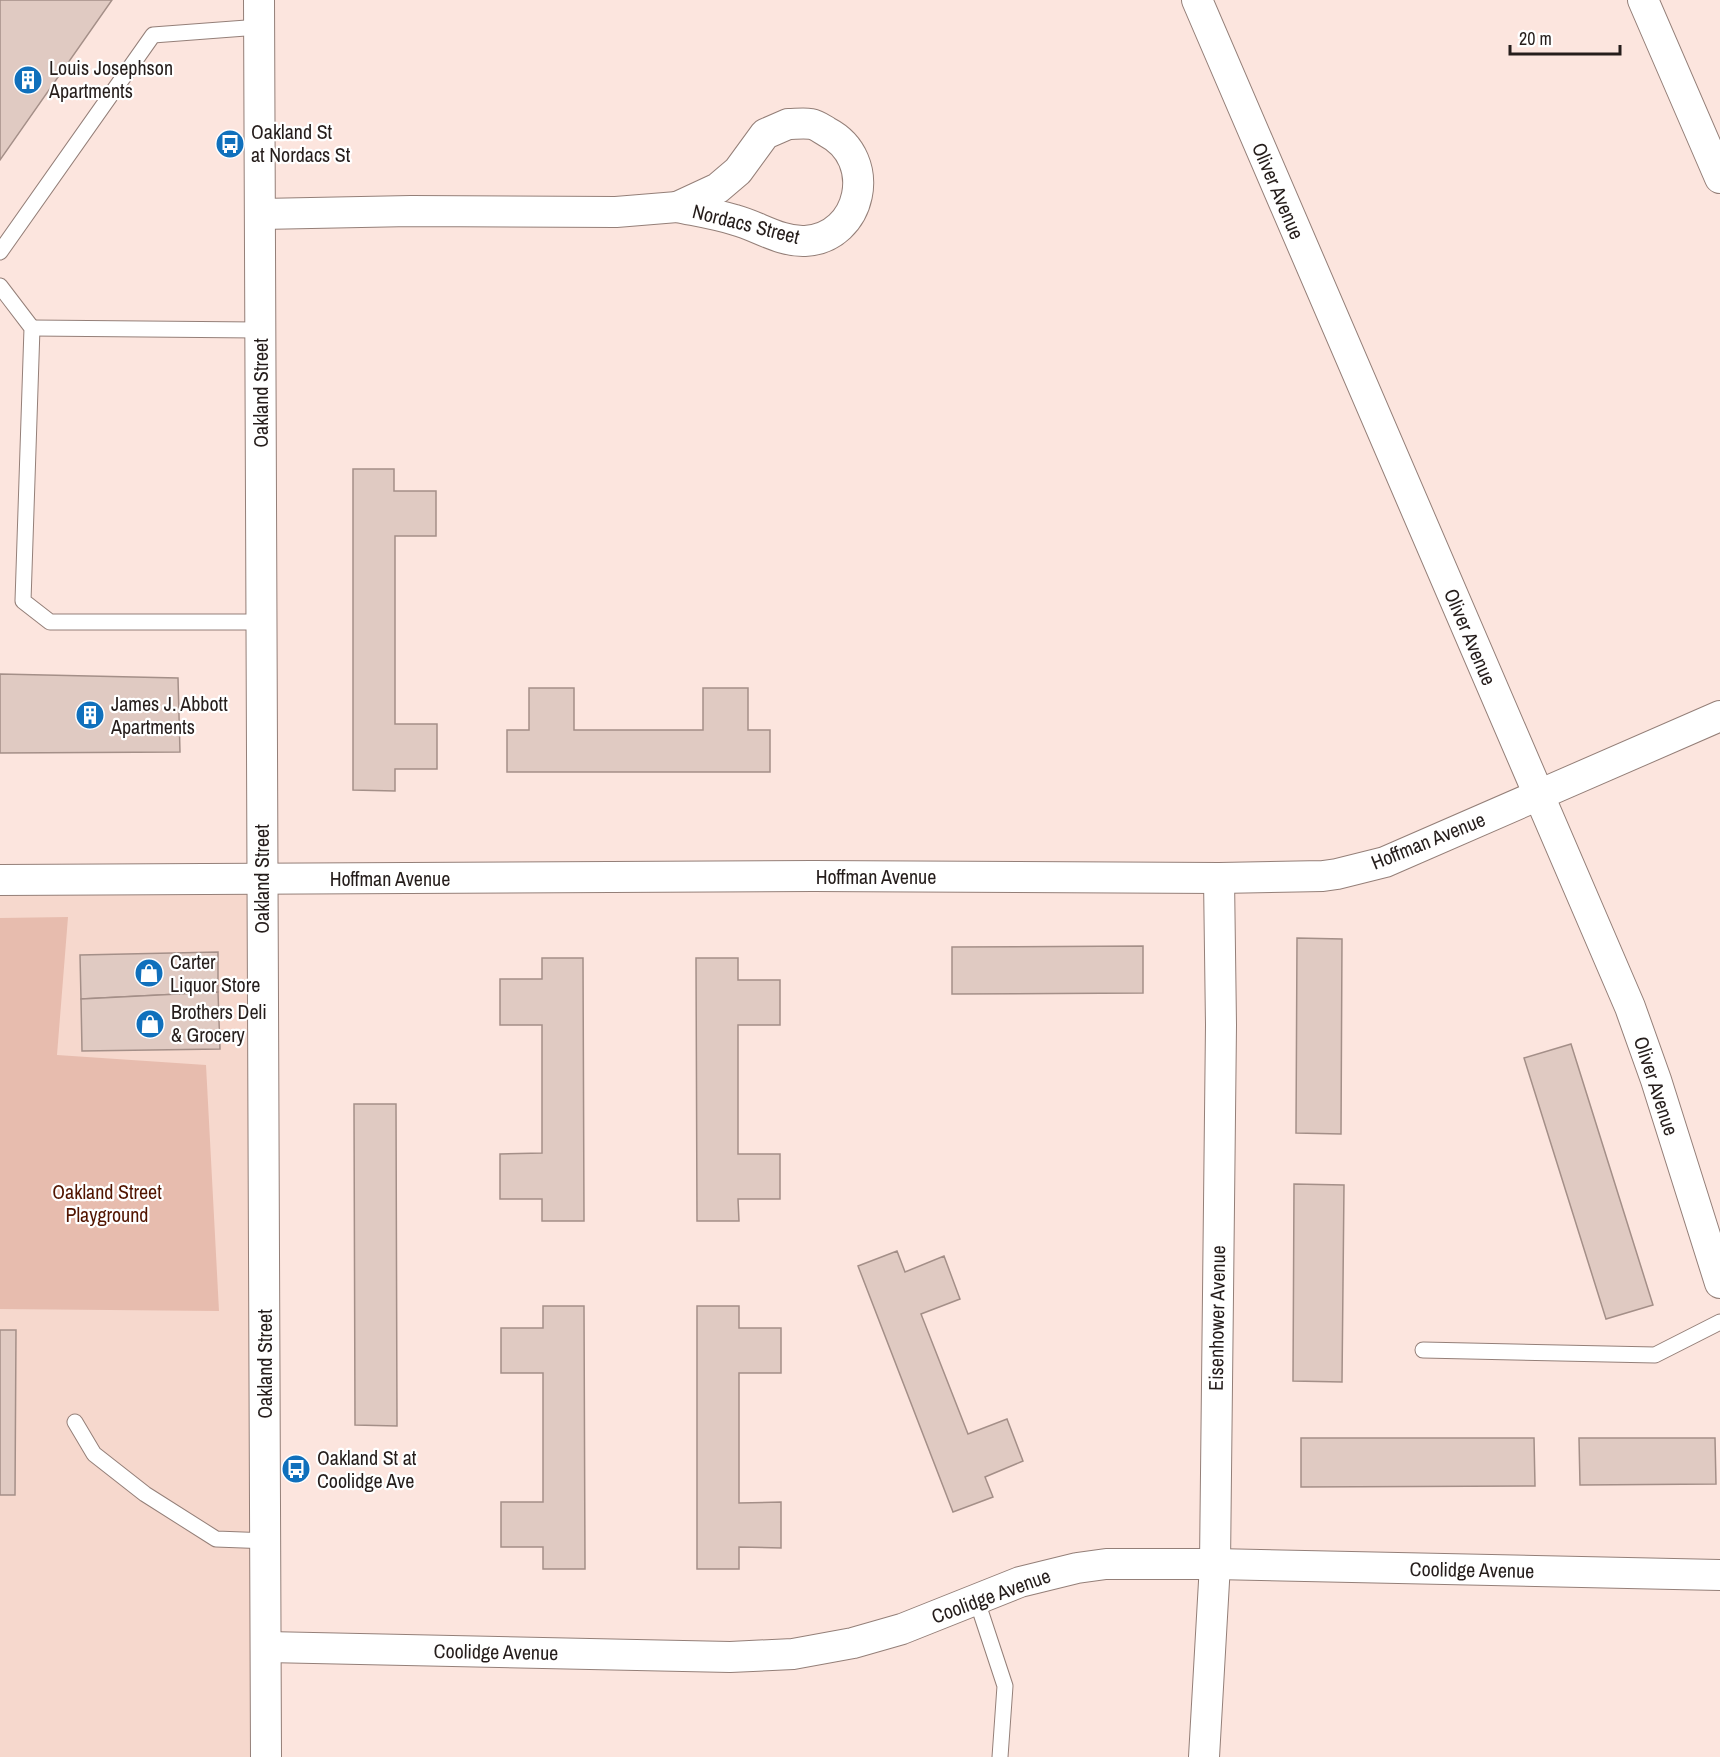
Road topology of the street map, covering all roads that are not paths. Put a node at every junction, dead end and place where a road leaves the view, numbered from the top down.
1 (1197, 0) edge
2 (1643, 0) edge
3 (259, 13) edge
4 (1720, 178) edge
5 (677, 207) junction
6 (261, 214) junction
7 (0, 252) edge
8 (0, 286) edge
9 (32, 328) junction
10 (261, 330) junction
11 (261, 622) junction
12 (1720, 716) edge
13 (1538, 794) junction
14 (261, 878) junction
15 (1219, 878) junction
16 (0, 880) edge
17 (1720, 1283) edge
18 (1720, 1322) edge
19 (1423, 1350) dead end
20 (75, 1422) dead end
21 (266, 1541) junction
22 (1215, 1564) junction
23 (1720, 1575) edge
24 (976, 1598) junction
25 (267, 1647) junction
26 (266, 1757) edge
27 (1000, 1757) edge
28 (1204, 1757) edge

1 - 13 street, Oliver Avenue
2 - 4 street
3 - 6 street, Oakland Street
3 - 7 lane
5 - 5 street, Nordacs Street
5 - 6 street, Nordacs Street
6 - 10 street, Oakland Street
8 - 9 lane
9 - 10 lane
9 - 11 lane
10 - 11 street, Oakland Street
11 - 14 street, Oakland Street
12 - 13 street, Hoffman Avenue
13 - 15 street, Hoffman Avenue
13 - 17 street, Oliver Avenue
14 - 15 street, Hoffman Avenue
14 - 16 street, Hoffman Avenue
14 - 21 street, Oakland Street
15 - 22 street, Eisenhower Avenue
18 - 19 lane
20 - 21 lane
21 - 25 street, Oakland Street
22 - 23 street, Coolidge Avenue
22 - 24 street, Coolidge Avenue
22 - 28 street, Eisenhower Avenue
24 - 25 street, Coolidge Avenue
24 - 27 lane
25 - 26 street, Oakland Street

